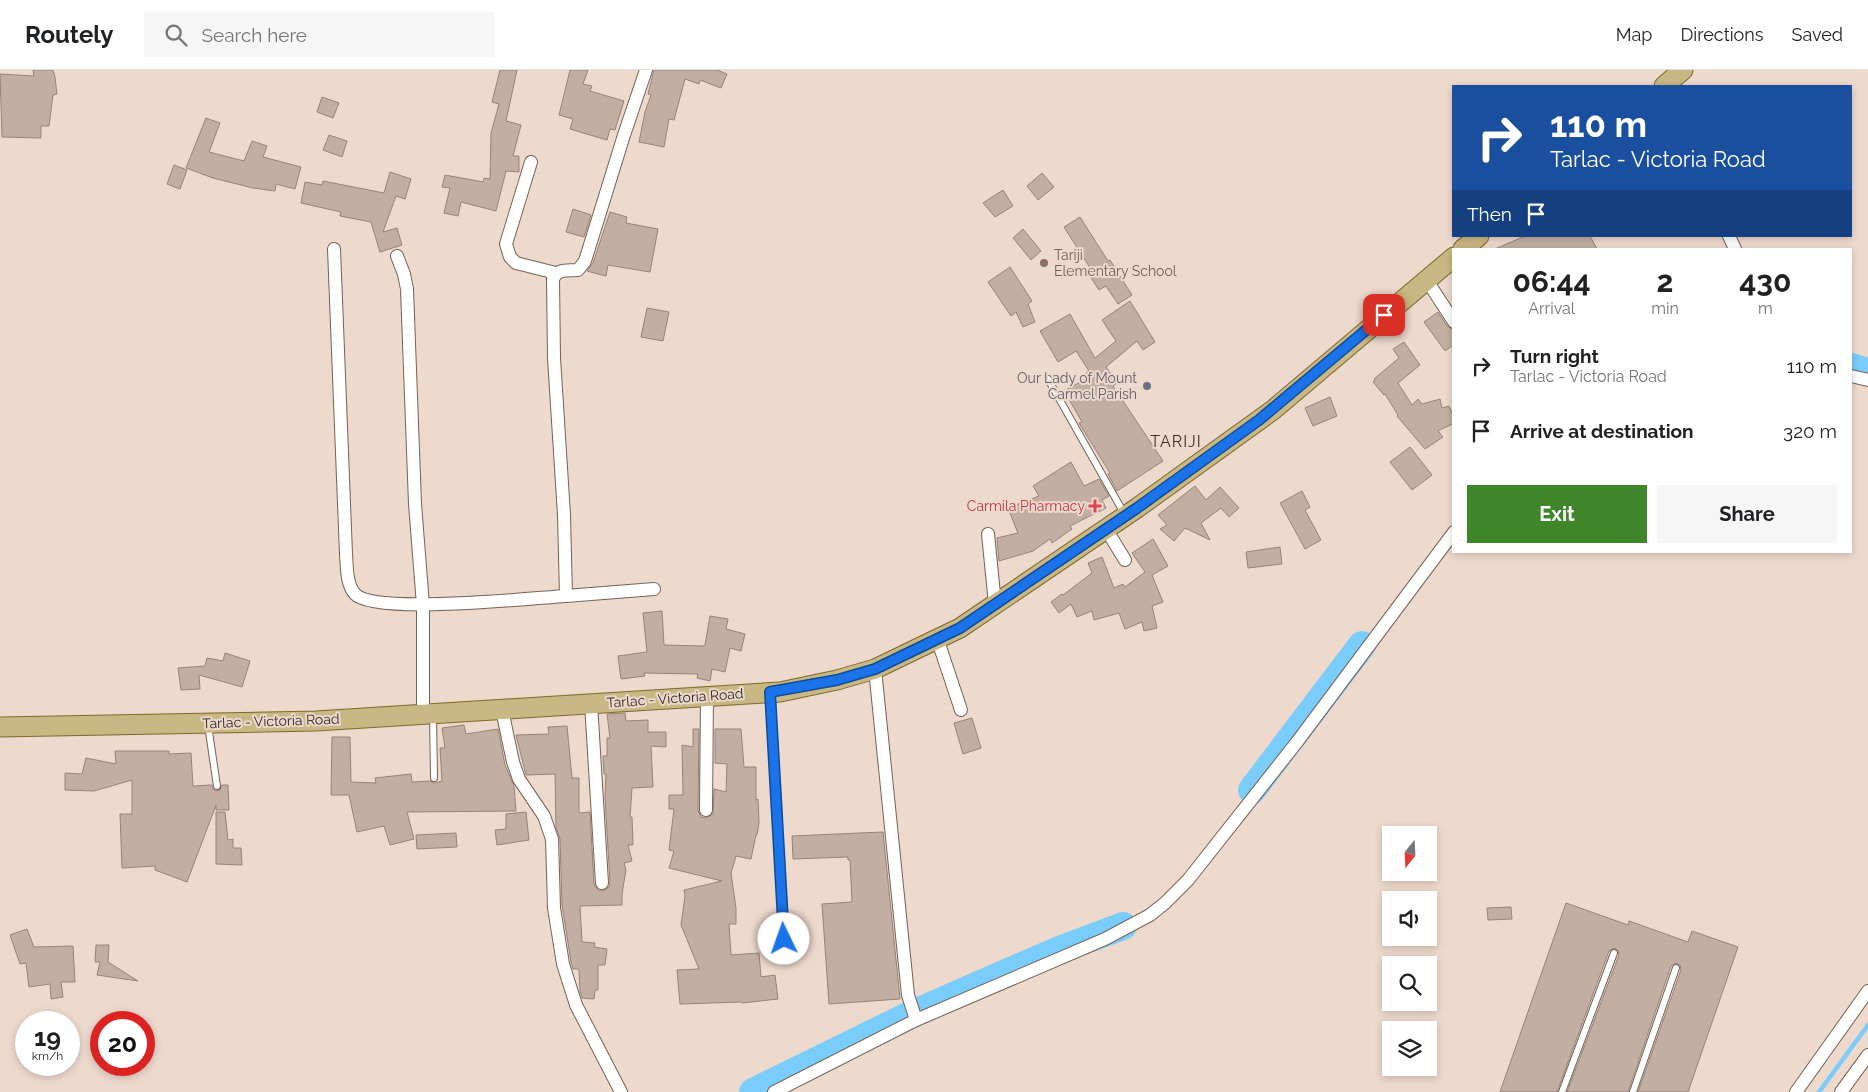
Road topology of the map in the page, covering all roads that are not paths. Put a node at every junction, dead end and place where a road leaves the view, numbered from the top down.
1 (646, 70) edge
2 (1683, 70) edge
3 (1665, 85) edge
4 (531, 162) dead end
5 (1478, 237) edge
6 (1465, 248) edge
7 (334, 250) dead end
8 (397, 256) dead end
9 (1452, 259) edge
10 (556, 273) junction
11 (1426, 279) junction
12 (1452, 319) edge
13 (1852, 376) edge
14 (1048, 378) dead end
15 (1868, 380) edge
16 (1126, 516) junction
17 (1106, 529) junction
18 (988, 534) dead end
19 (1452, 535) edge
20 (1125, 560) dead end
21 (654, 589) dead end
22 (566, 596) junction
23 (995, 604) junction
24 (423, 605) junction
25 (937, 638) junction
26 (875, 669) junction
27 (770, 692) junction
28 (706, 696) junction
29 (592, 703) junction
30 (502, 710) junction
31 (961, 710) dead end
32 (428, 713) junction
33 (208, 723) junction
34 (0, 728) edge
35 (434, 778) dead end
36 (216, 786) dead end
37 (706, 810) dead end
38 (602, 883) dead end
39 (1614, 953) dead end
40 (785, 958) dead end
41 (1676, 968) dead end
42 (1868, 991) edge
43 (916, 1019) junction
44 (1868, 1055) edge
45 (621, 1092) edge
46 (774, 1092) edge
47 (1562, 1092) edge
48 (1633, 1092) edge
49 (1796, 1092) edge
50 (1842, 1092) edge

1 - 10 street
2 - 3 main road
4 - 10 street
5 - 6 main road
7 - 24 street
8 - 24 street
9 - 11 main road, Tarlac - Victoria Road
10 - 22 street
11 - 12 street
11 - 16 main road, Tarlac - Victoria Road
13 - 15 street
14 - 16 lane
16 - 17 main road, Tarlac - Victoria Road
17 - 20 street
17 - 23 main road, Tarlac - Victoria Road
18 - 23 street
19 - 43 street
21 - 22 street
22 - 24 street
23 - 25 main road, Tarlac - Victoria Road
24 - 32 street
25 - 26 main road, Tarlac - Victoria Road
25 - 31 street
26 - 27 main road, Tarlac - Victoria Road
26 - 43 street
27 - 28 main road, Tarlac - Victoria Road
27 - 40 lane
28 - 29 main road, Tarlac - Victoria Road
28 - 37 street
29 - 30 main road, Tarlac - Victoria Road
29 - 38 street
30 - 32 main road, Tarlac - Victoria Road
30 - 45 street
32 - 33 main road, Tarlac - Victoria Road
32 - 35 lane
33 - 34 main road, Tarlac - Victoria Road
33 - 36 lane
39 - 47 lane
41 - 48 lane
42 - 49 street
43 - 46 street
44 - 50 street

